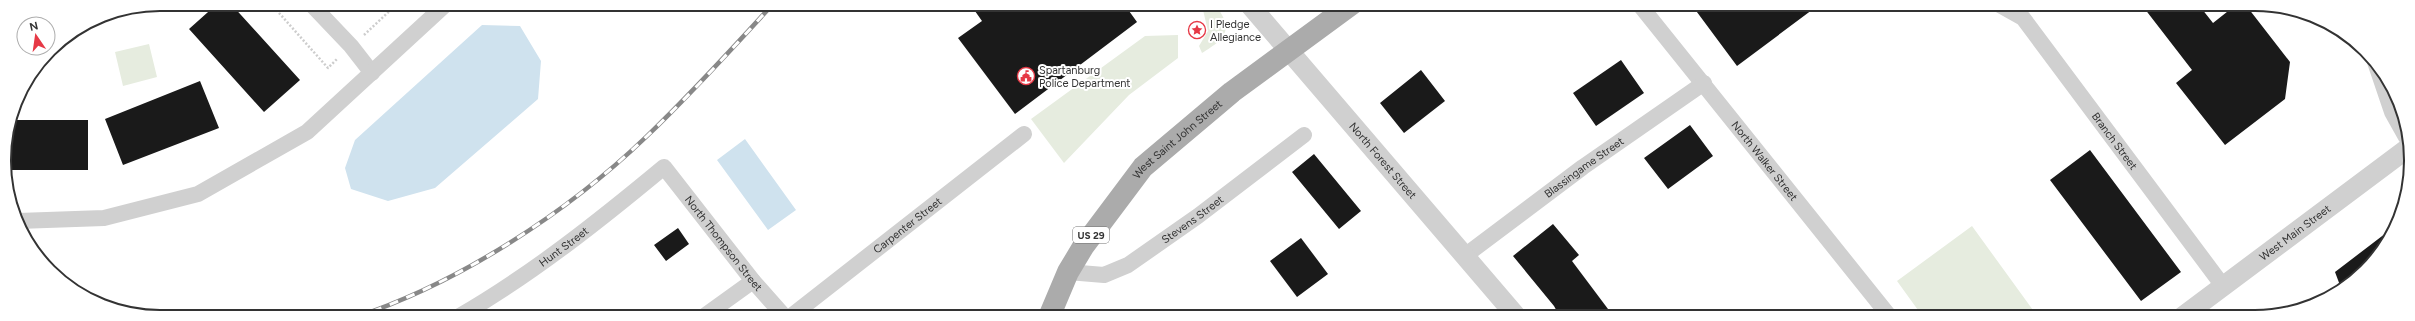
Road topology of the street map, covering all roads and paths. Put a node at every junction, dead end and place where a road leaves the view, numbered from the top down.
1 (318, 11) edge
2 (438, 11) edge
3 (1255, 11) edge
4 (1343, 11) edge
5 (1645, 11) edge
6 (2010, 11) edge
7 (1290, 52) junction
8 (372, 73) junction
9 (2382, 82) edge
10 (1704, 83) junction
11 (2400, 126) edge
12 (1024, 134) dead end
13 (1304, 135) dead end
14 (2404, 151) edge
15 (664, 167) joint
16 (23, 221) edge
17 (1466, 255) junction
18 (1068, 272) junction
19 (754, 281) junction
20 (2223, 286) junction
21 (468, 310) edge
22 (713, 310) edge
23 (779, 310) edge
24 (799, 310) edge
25 (1052, 310) edge
26 (1511, 310) edge
27 (1884, 310) edge
28 (2191, 310) edge

1 - 8 street
2 - 8 street
3 - 7 street, North Forest Street
4 - 7 main road, West Saint John Street / US 29
5 - 10 street, North Walker Street
6 - 20 street, Branch Street
7 - 17 street, North Forest Street
7 - 18 main road, West Saint John Street / US 29
8 - 16 street
9 - 11 street
10 - 17 street, Blassingame Street
10 - 27 street, North Walker Street
12 - 24 street, Carpenter Street
13 - 18 street, Stevens Street
14 - 20 street, West Main Street
15 - 19 street, North Thompson Street
15 - 21 street, Hunt Street
17 - 26 street, North Forest Street
18 - 25 main road, West Saint John Street / US 29
19 - 22 street
19 - 23 street, North Thompson Street
20 - 28 street, West Main Street

